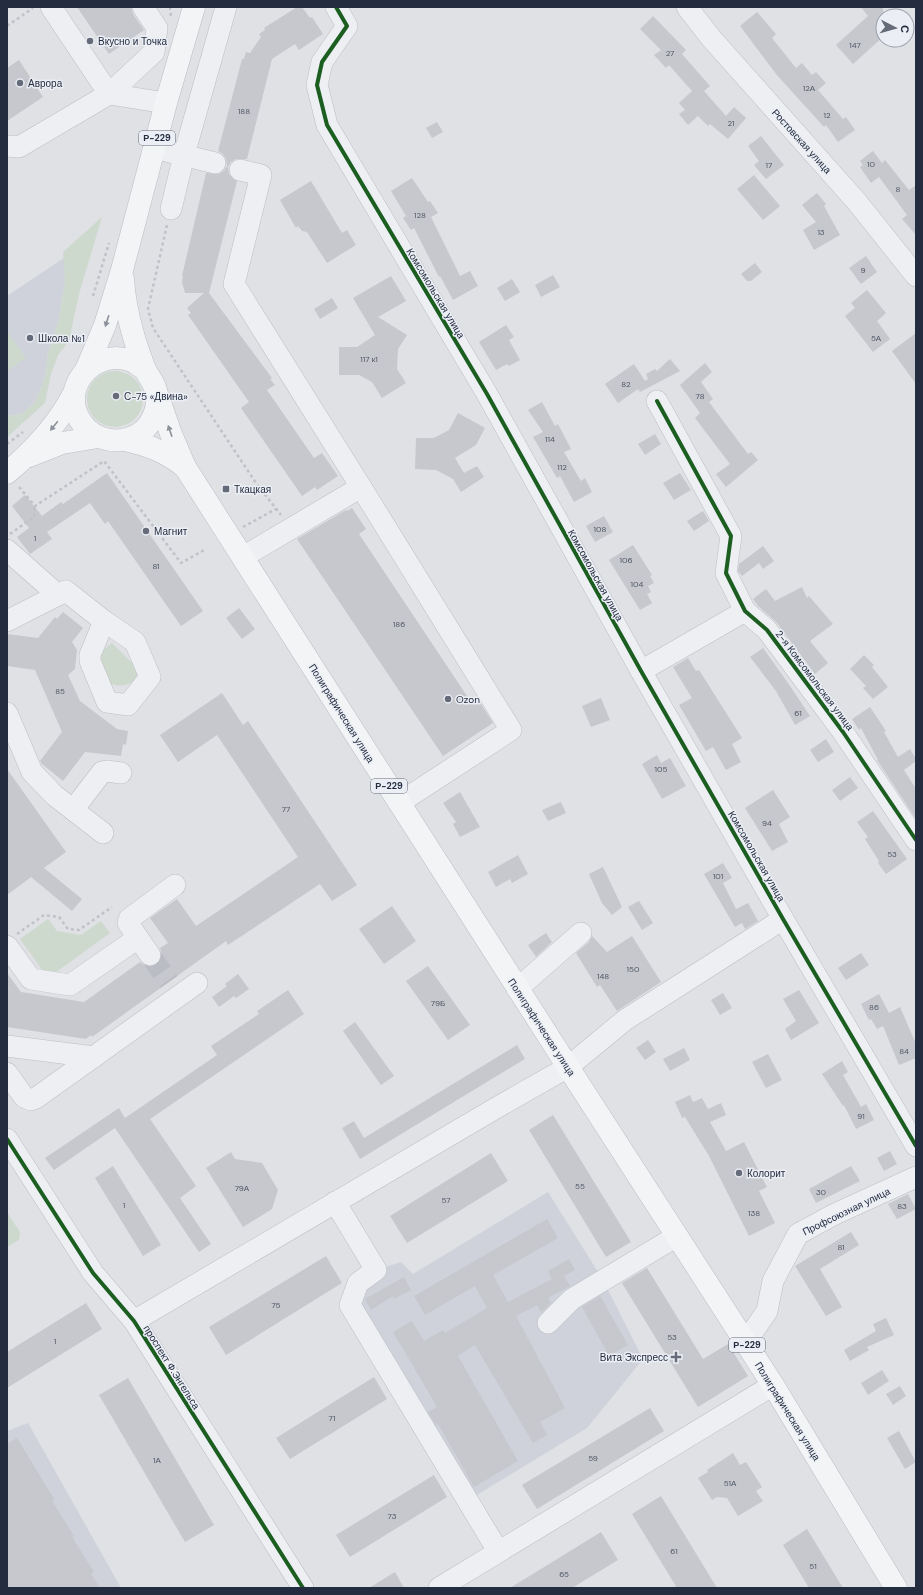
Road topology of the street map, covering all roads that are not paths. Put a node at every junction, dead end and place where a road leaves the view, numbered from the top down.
1 (143, 7) edge
2 (194, 7) edge
3 (226, 7) edge
4 (336, 7) edge
5 (687, 7) edge
6 (50, 8) edge
7 (177, 14) edge
8 (183, 45) junction
9 (109, 94) junction
10 (166, 103) junction
11 (7, 146) edge
12 (154, 148) junction
13 (184, 156) junction
14 (215, 163) dead end
15 (240, 170) dead end
16 (171, 209) road end
17 (122, 270) junction
18 (916, 276) edge
19 (145, 369) junction
20 (86, 370) junction
21 (156, 391) junction
22 (74, 393) junction
23 (657, 401) dead end
24 (98, 437) junction
25 (125, 440) junction
26 (26, 457) junction
27 (185, 467) junction
28 (13, 480) edge
29 (361, 487) junction
30 (7, 550) edge
31 (243, 557) junction
32 (58, 595) junction
33 (744, 611) junction
34 (7, 621) edge
35 (104, 621) dead end
36 (641, 671) junction
37 (7, 713) edge
38 (121, 773) dead end
39 (399, 803) junction
40 (73, 810) junction
41 (103, 833) dead end
42 (916, 840) edge
43 (175, 885) dead end
44 (783, 919) junction
45 (581, 933) dead end
46 (138, 938) junction
47 (10, 941) edge
48 (150, 955) tunnel mouth
49 (197, 983) dead end
50 (517, 989) junction
51 (7, 1046) edge
52 (94, 1057) junction
53 (568, 1067) junction
54 (7, 1074) edge
55 (7, 1139) edge
56 (916, 1146) edge
57 (916, 1177) edge
58 (335, 1202) junction
59 (677, 1236) junction
60 (134, 1321) junction
61 (548, 1323) dead end
62 (746, 1342) junction
63 (773, 1385) junction
64 (498, 1552) junction
65 (303, 1588) edge
66 (439, 1588) edge
67 (896, 1588) edge

1 - 9 street
2 - 8 main road, Полиграфическая улица / Р-229
3 - 13 street
4 - 36 street, Комсомольская улица
5 - 18 street, Ростовская улица
6 - 9 street
7 - 8 street
8 - 10 main road, Полиграфическая улица / Р-229
9 - 10 street
9 - 11 street
10 - 12 main road, Полиграфическая улица / Р-229
12 - 13 street
12 - 17 main road, Полиграфическая улица / Р-229
13 - 14 street
13 - 16 street
15 - 29 street
17 - 19 main road, Полиграфическая улица / Р-229
17 -> 20 main road, Полиграфическая улица / Р-229
19 - 20 main road, Полиграфическая улица / Р-229
19 - 21 main road, Полиграфическая улица / Р-229
20 - 22 main road, Полиграфическая улица / Р-229
21 - 25 main road, Полиграфическая улица / Р-229
27 -> 21 main road, Полиграфическая улица / Р-229
22 - 24 main road, Полиграфическая улица / Р-229
22 -> 26 main road
23 - 33 street, 2-я Комсомольская улица
24 - 25 main road, Полиграфическая улица / Р-229
24 - 26 main road
25 - 27 main road, Полиграфическая улица / Р-229
26 - 28 main road
27 - 31 main road, Полиграфическая улица / Р-229
29 - 31 street
29 - 39 street
30 - 32 street
31 - 39 main road, Полиграфическая улица / Р-229
32 - 34 street
32 - 35 street
33 - 36 street
33 - 42 street, 2-я Комсомольская улица
36 - 44 street, Комсомольская улица
37 - 40 street
38 - 40 street
39 - 50 main road, Полиграфическая улица / Р-229
40 - 41 street
43 - 46 street
44 - 53 street
44 - 56 street, Комсомольская улица
45 - 50 street
46 - 47 street
46 - 48 street
49 - 52 street
50 - 53 main road, Полиграфическая улица / Р-229
51 - 52 street
52 - 54 street
53 - 58 street
53 - 59 main road, Полиграфическая улица / Р-229
55 - 60 street, проспект Ф.Энгельса
57 - 62 street, Профсоюзная улица
58 - 60 street
58 - 64 street
59 - 61 street
59 - 62 main road, Полиграфическая улица / Р-229
60 - 65 street, проспект Ф.Энгельса
62 - 63 main road, Полиграфическая улица / Р-229
63 - 64 street
63 - 67 main road, Полиграфическая улица / Р-229
64 - 66 street

